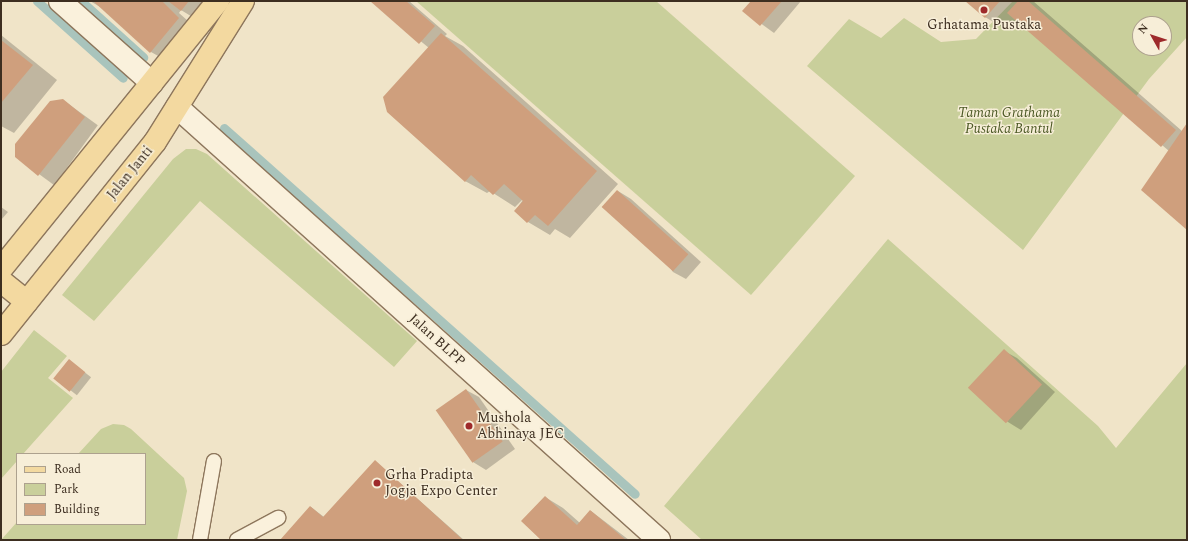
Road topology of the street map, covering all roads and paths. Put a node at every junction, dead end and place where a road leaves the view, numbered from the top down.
1 (60, 1) edge
2 (218, 1) edge
3 (243, 1) edge
4 (152, 83) junction
5 (177, 107) junction
6 (1, 269) edge
7 (1, 281) edge
8 (27, 302) junction
9 (1, 334) edge
10 (214, 461) dead end
11 (200, 540) edge
12 (237, 540) edge
13 (258, 540) edge
14 (660, 540) edge

1 - 4 street
2 - 4 main road
3 - 5 main road, Jalan Janti
4 - 6 main road
5 - 8 main road, Jalan Janti
5 - 14 street, Jalan BLPP
7 - 8 main road
8 - 9 main road, Jalan Janti
10 - 11 lane
12 - 13 lane

